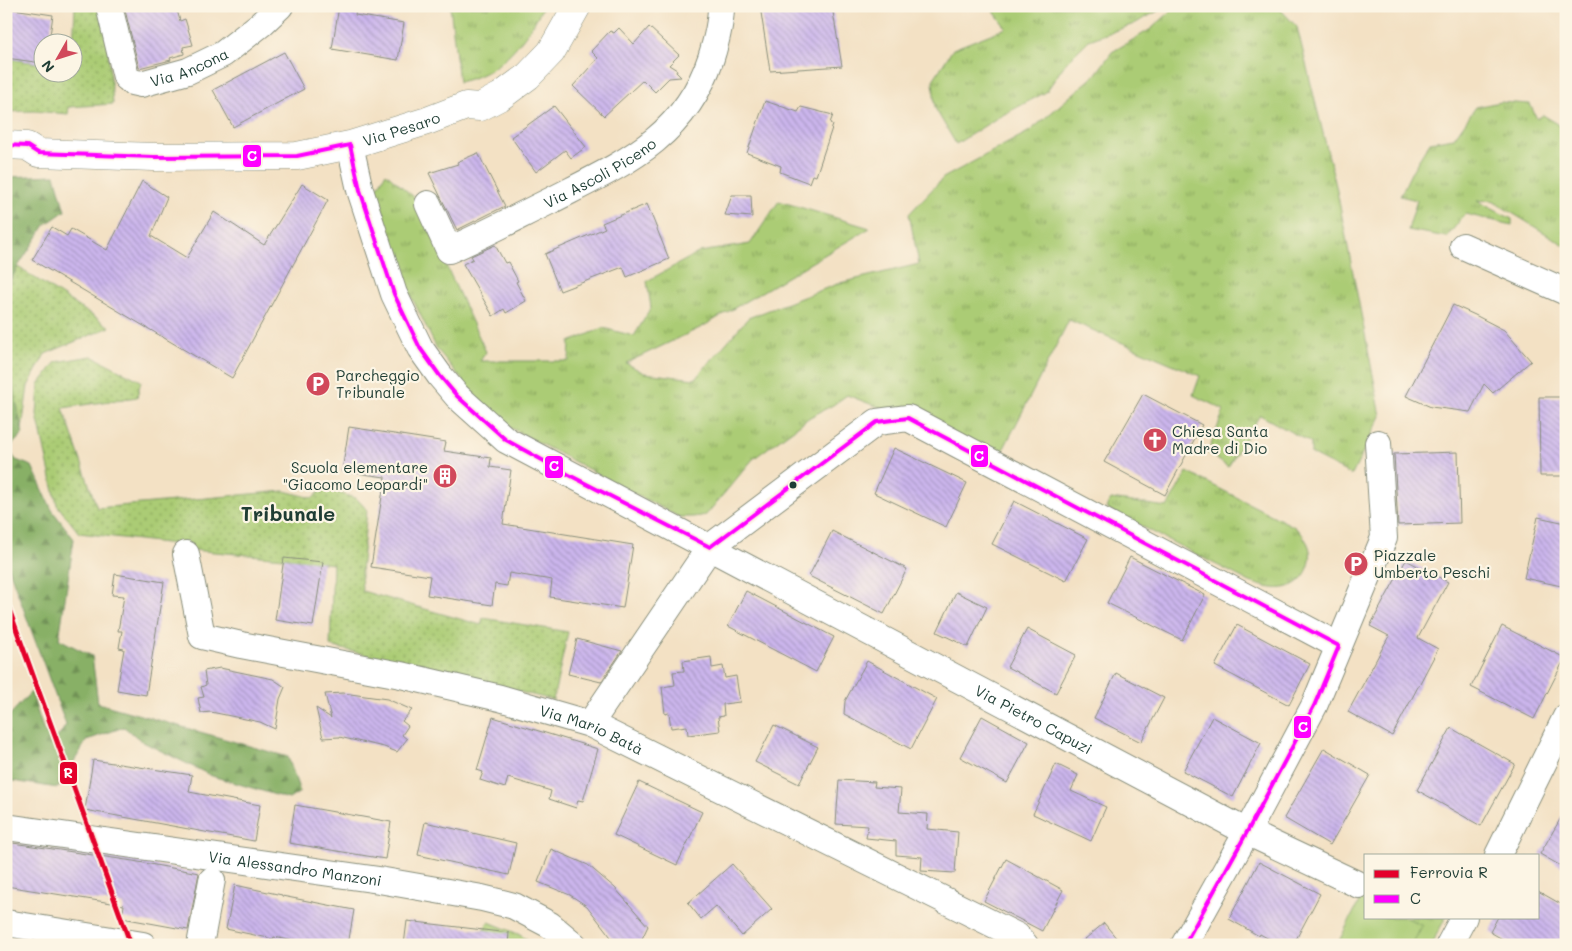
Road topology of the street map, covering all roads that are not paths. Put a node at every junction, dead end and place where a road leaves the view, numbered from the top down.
1 (109, 6) edge
2 (280, 6) edge
3 (555, 6) edge
4 (568, 6) edge
5 (577, 6) edge
6 (721, 6) edge
7 (551, 52) junction
8 (466, 106) junction
9 (6, 145) edge
10 (350, 145) junction
11 (38, 153) junction
12 (6, 159) edge
13 (428, 204) dead end
14 (1463, 246) dead end
15 (1566, 292) edge
16 (1378, 443) dead end
17 (710, 546) junction
18 (186, 554) dead end
19 (1339, 646) junction
20 (1566, 717) edge
21 (590, 724) junction
22 (1556, 762) edge
23 (6, 827) edge
24 (1247, 832) junction
25 (1499, 854) edge
26 (212, 880) dead end
27 (1359, 885) dead end
28 (1463, 918) edge
29 (6, 923) edge
30 (143, 945) edge
31 (200, 945) edge
32 (574, 945) edge
33 (1025, 945) edge
34 (1184, 945) edge
35 (1449, 945) edge

1 - 2 street, Via Ancona
3 - 8 street, Via Pesaro
4 - 7 street
5 - 7 street, Via Pesaro
6 - 13 street, Via Ascoli Piceno
7 - 8 street, Via Pesaro
8 - 10 street, Via Pesaro
9 - 11 street, Via Pesaro
10 - 11 street, Via Pesaro
10 - 17 street, Via Pietro Capuzi
11 - 12 street, Via Pesaro
14 - 15 street
16 - 19 street
17 - 19 street
17 - 21 street
17 - 24 street, Via Pietro Capuzi
18 - 21 street, Via Mario Batà
19 - 24 street
20 - 22 street
21 - 33 street, Via Mario Batà
22 - 25 street
23 - 32 street, Via Alessandro Manzoni
24 - 27 street, Via Pietro Capuzi
24 - 34 street
26 - 31 street
28 - 35 street
29 - 30 street

